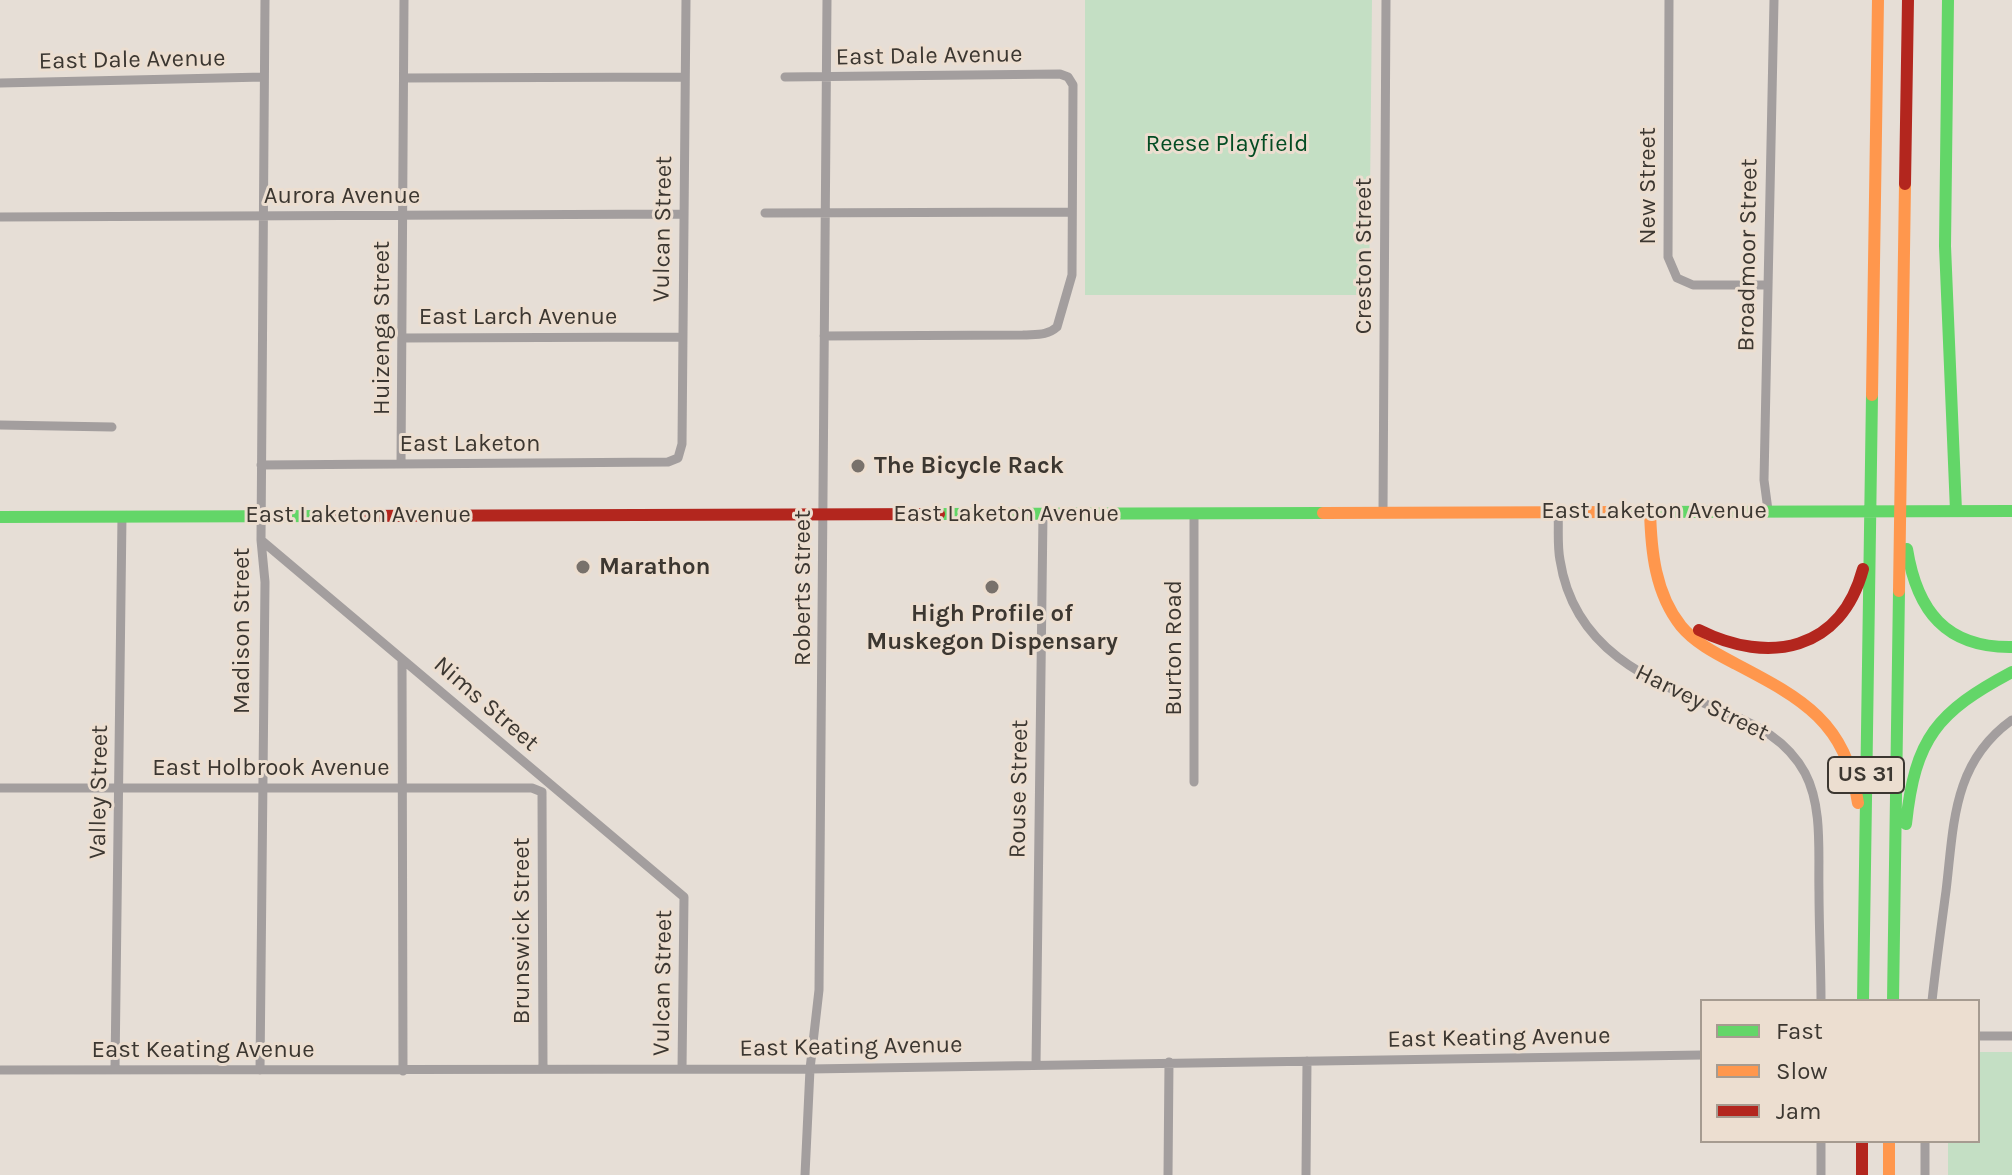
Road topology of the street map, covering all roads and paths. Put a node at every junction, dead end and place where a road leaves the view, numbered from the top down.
1 (265, 0) edge
2 (404, 0) edge
3 (686, 0) edge
4 (827, 0) edge
5 (1386, 0) edge
6 (1669, 0) edge
7 (1774, 0) edge
8 (1878, 0) edge
9 (1908, 0) edge
10 (1948, 0) edge
11 (826, 76) junction
12 (264, 77) junction
13 (684, 77) junction
14 (785, 77) dead end
15 (404, 78) junction
16 (0, 83) edge
17 (1072, 212) junction
18 (765, 213) dead end
19 (825, 213) junction
20 (684, 214) junction
21 (403, 216) junction
22 (0, 217) edge
23 (263, 217) junction
24 (1767, 285) junction
25 (824, 336) junction
26 (682, 337) junction
27 (402, 338) junction
28 (0, 425) edge
29 (112, 427) dead end
30 (678, 458) joint
31 (401, 464) junction
32 (261, 465) junction
33 (1650, 510) junction
34 (1768, 510) junction
35 (1383, 511) junction
36 (1956, 511) junction
37 (2012, 511) edge
38 (1558, 512) junction
39 (822, 514) junction
40 (1043, 514) junction
41 (1194, 514) junction
42 (261, 515) junction
43 (122, 516) junction
44 (0, 517) edge
45 (261, 540) junction
46 (1903, 545) junction
47 (1869, 547) junction
48 (2012, 647) edge
49 (402, 659) junction
50 (2012, 672) edge
51 (2012, 720) edge
52 (1194, 782) dead end
53 (262, 786) junction
54 (120, 787) junction
55 (0, 788) edge
56 (403, 788) junction
57 (542, 792) joint
58 (1864, 871) junction
59 (684, 897) joint
60 (1894, 931) junction
61 (1821, 999) edge
62 (1863, 999) edge
63 (1893, 999) edge
64 (1932, 999) edge
65 (1980, 1036) edge
66 (2012, 1036) edge
67 (1700, 1055) edge
68 (1307, 1061) junction
69 (1169, 1062) junction
70 (1036, 1065) junction
71 (115, 1069) junction
72 (543, 1069) junction
73 (682, 1069) junction
74 (810, 1069) junction
75 (0, 1070) edge
76 (260, 1070) junction
77 (403, 1071) junction
78 (1821, 1143) edge
79 (1862, 1143) edge
80 (1889, 1143) edge
81 (1925, 1143) edge
82 (805, 1175) edge
83 (1168, 1175) edge
84 (1306, 1175) edge
85 (1821, 1175) edge
86 (1862, 1175) edge
87 (1889, 1175) edge
88 (1925, 1175) edge

1 - 12 street, Madison Street
2 - 15 street, Huizenga Street
3 - 13 street, Vulcan Street
4 - 11 street, Roberts Street
5 - 35 street, Creston Street
6 - 24 street, New Street
7 - 24 street, Broadmoor Street
8 - 47 main road, US 31
9 - 46 main road
10 - 36 main road
11 - 14 street, East Dale Avenue
11 - 17 street, East Dale Avenue
11 - 19 street, Roberts Street
12 - 16 street, East Dale Avenue
12 - 23 street, Madison Street
13 - 15 street
13 - 20 street, Vulcan Street
15 - 21 street, Huizenga Street
17 - 19 street
17 - 25 street
18 - 19 street
19 - 25 street, Roberts Street
20 - 21 street, Aurora Avenue
20 - 26 street, Vulcan Street
21 - 23 street, Aurora Avenue
21 - 27 street, Huizenga Street
22 - 23 street, Aurora Avenue
23 - 32 street, Madison Street
24 - 34 street, Broadmoor Street
25 - 39 street, Roberts Street
26 - 27 street, East Larch Avenue
26 - 30 street, Vulcan Street
27 - 31 street, Huizenga Street
28 - 29 street
30 - 31 street, East Laketon
31 - 32 street, East Laketon
32 - 42 street, Madison Street
33 - 34 main road, East Laketon Avenue
33 - 38 main road, East Laketon Avenue
33 - 47 main road
33 - 58 main road
34 - 36 main road, East Laketon Avenue
35 - 38 main road, East Laketon Avenue
35 - 41 main road, East Laketon Avenue
36 - 37 main road, East Laketon Avenue
38 - 61 street, Harvey Street
39 - 40 main road, East Laketon Avenue
39 - 42 main road, East Laketon Avenue
39 - 74 street, Roberts Street
40 - 41 main road, East Laketon Avenue
40 - 70 street, Rouse Street
41 - 52 street, Burton Road
42 - 43 main road, East Laketon Avenue
42 - 45 street, Madison Street
43 - 44 main road, East Laketon Avenue
43 - 54 street, Valley Street
45 - 49 street, Nims Street
45 - 53 street, Madison Street
46 - 48 main road
46 - 60 main road, US 31
47 - 58 main road, US 31
49 - 56 street
49 - 59 street, Nims Street
50 - 60 main road
51 - 64 street
53 - 54 street, East Holbrook Avenue
53 - 56 street, East Holbrook Avenue
53 - 76 street, Madison Street
54 - 55 street, East Holbrook Avenue
54 - 71 street, Valley Street
56 - 57 street, East Holbrook Avenue
56 - 77 street
57 - 72 street, Brunswick Street
58 - 62 main road, US 31
59 - 73 street, Vulcan Street
60 - 63 main road, US 31
65 - 66 street
67 - 68 street, East Keating Avenue
68 - 69 street, East Keating Avenue
68 - 84 street
69 - 70 street, East Keating Avenue
69 - 83 street
70 - 74 street, East Keating Avenue
71 - 75 street, East Keating Avenue
71 - 76 street, East Keating Avenue
72 - 73 street, East Keating Avenue
72 - 77 street, East Keating Avenue
73 - 74 street, East Keating Avenue
74 - 82 street, Roberts Street
76 - 77 street, East Keating Avenue
78 - 85 street
79 - 86 main road
80 - 87 main road
81 - 88 street

